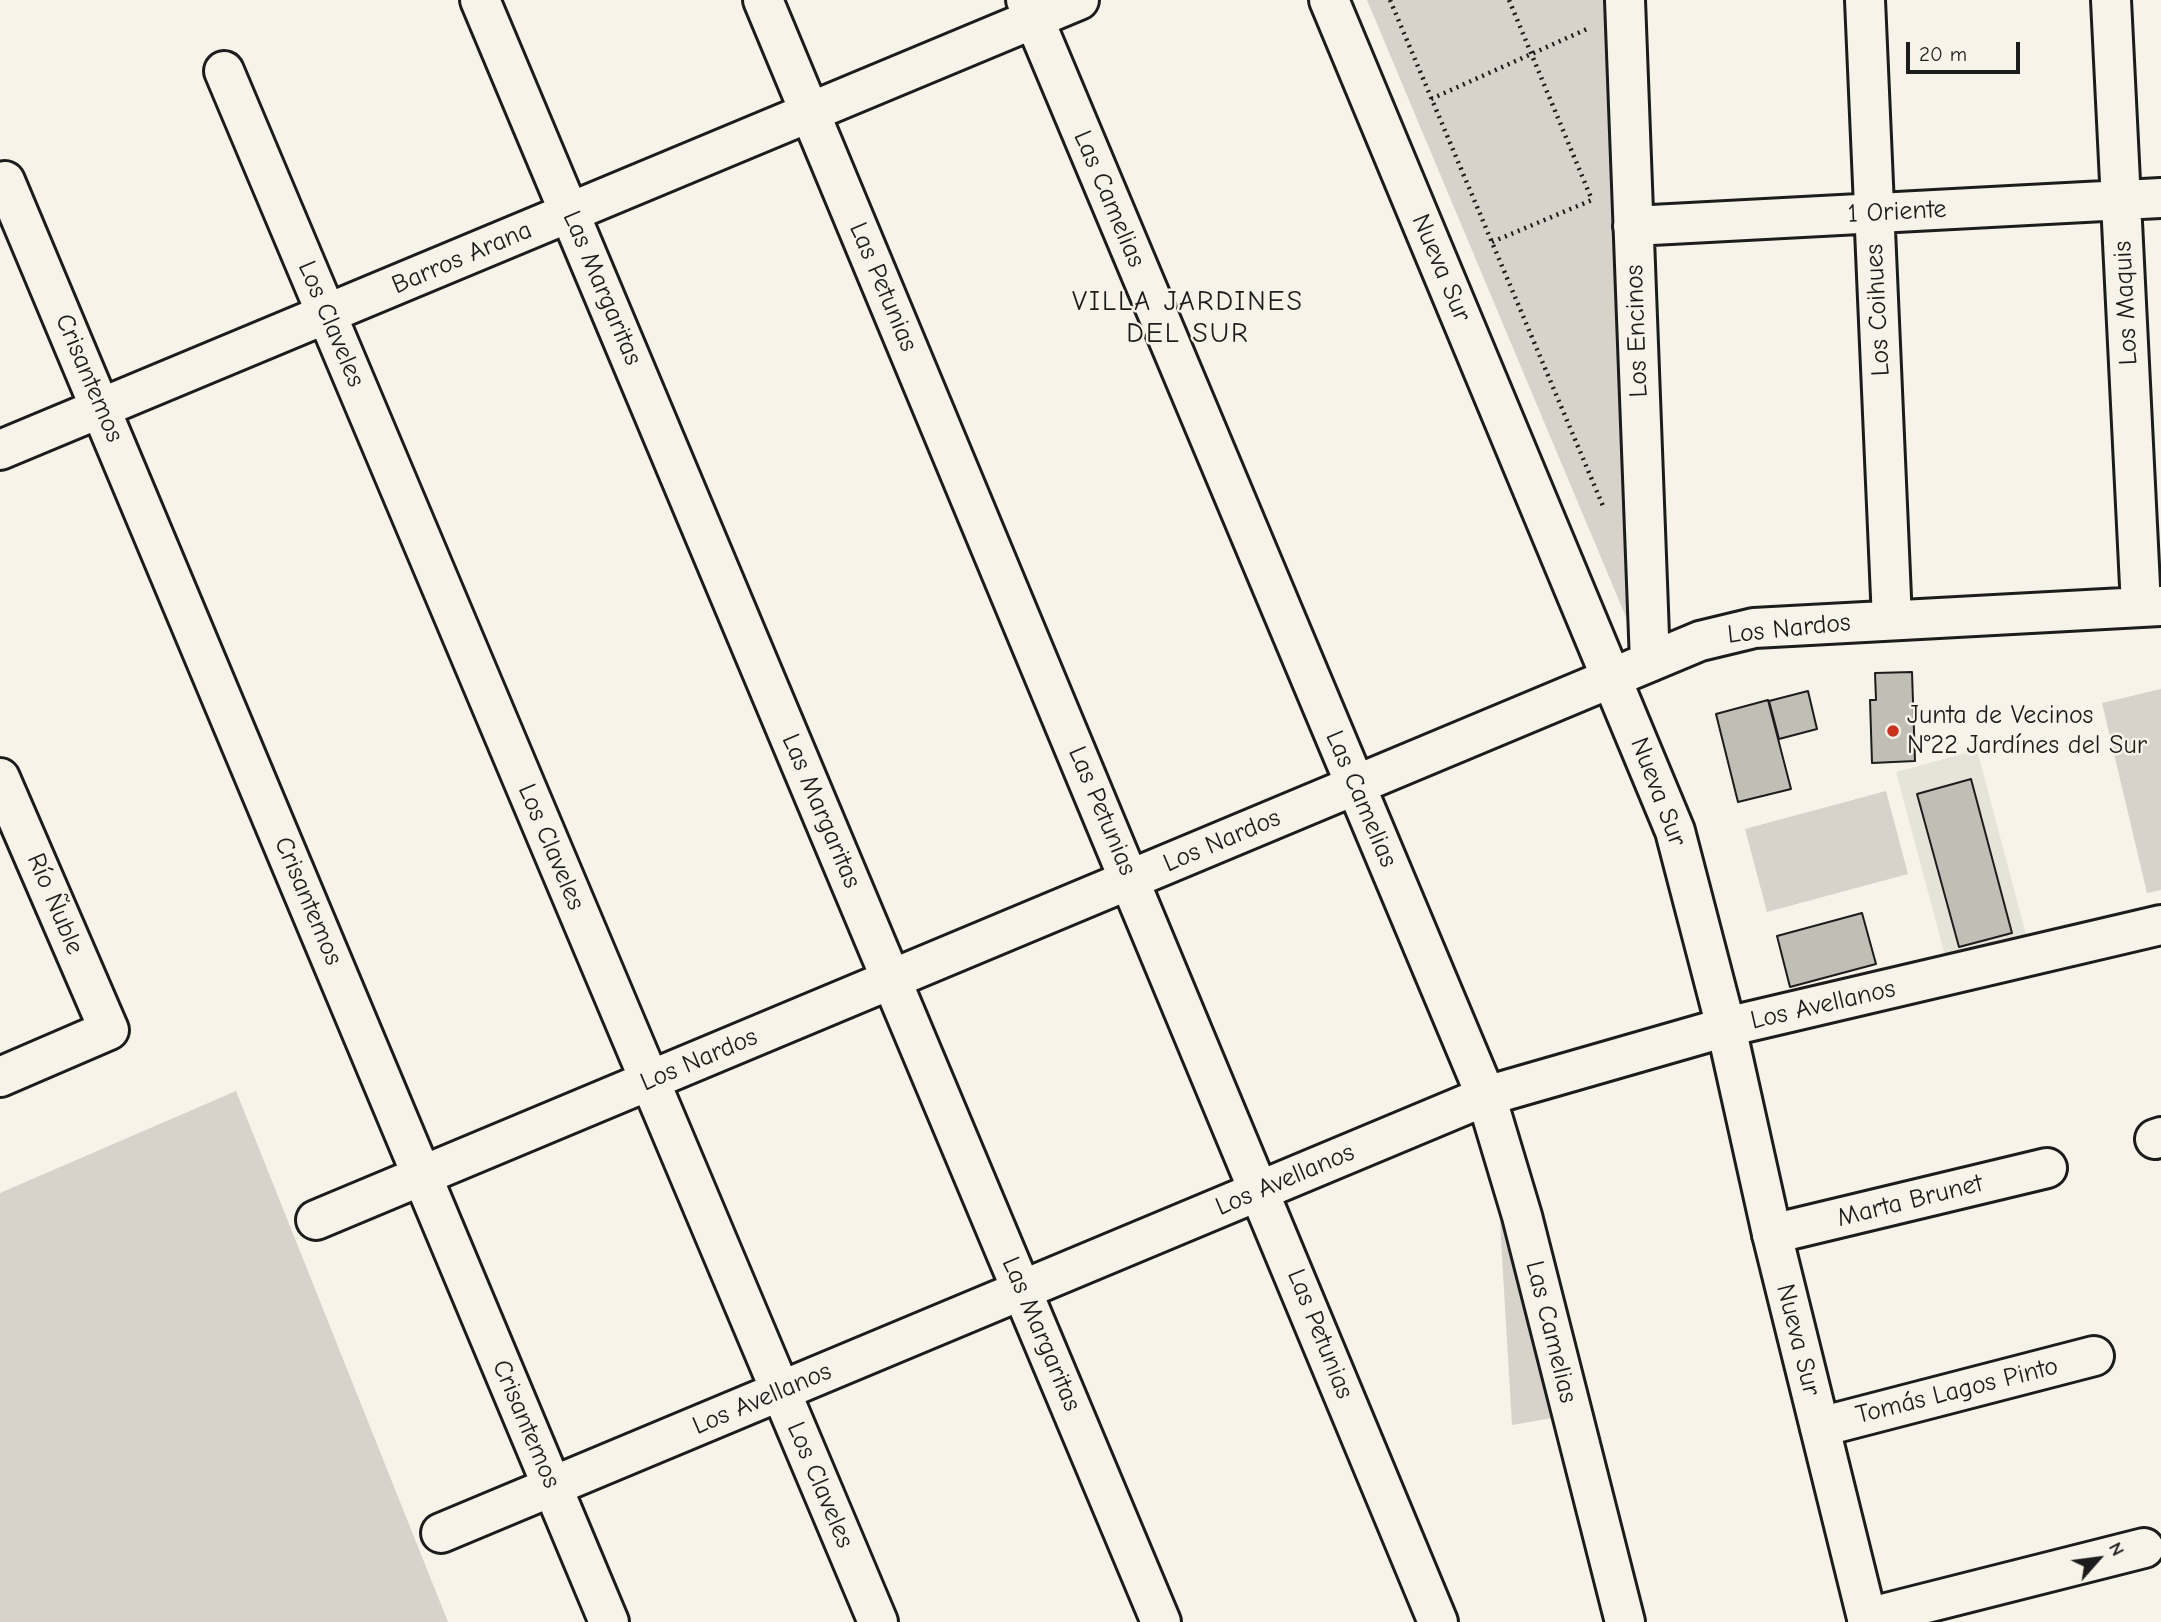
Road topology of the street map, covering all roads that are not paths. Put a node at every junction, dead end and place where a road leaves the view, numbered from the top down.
1 (480, 0) edge
2 (763, 0) edge
3 (1079, 0) edge
4 (1329, 0) edge
5 (1865, 0) edge
6 (2111, 0) edge
7 (1625, 6) edge
8 (1030, 9) edge
9 (224, 71) dead end
10 (810, 113) junction
11 (5, 181) dead end
12 (2161, 198) edge
13 (2121, 201) junction
14 (570, 213) junction
15 (1632, 213) junction
16 (1874, 213) junction
17 (327, 315) junction
18 (102, 408) junction
19 (0, 450) edge
20 (2151, 606) edge
21 (1892, 620) junction
22 (1650, 662) junction
23 (1612, 677) junction
24 (0, 778) edge
25 (1355, 785) junction
26 (1130, 879) junction
27 (2161, 925) edge
28 (892, 979) junction
29 (1726, 1027) junction
30 (0, 1077) edge
31 (650, 1081) junction
32 (1486, 1096) junction
33 (2047, 1168) dead end
34 (422, 1176) junction
35 (1260, 1191) junction
36 (316, 1220) dead end
37 (1772, 1234) junction
38 (1022, 1290) junction
39 (2094, 1356) dead end
40 (780, 1391) junction
41 (1820, 1427) junction
42 (552, 1487) junction
43 (441, 1533) dead end
44 (2144, 1548) dead end
45 (1868, 1620) edge
46 (609, 1622) edge
47 (878, 1622) edge
48 (1161, 1622) edge
49 (1438, 1622) edge
50 (1625, 1622) edge

1 - 14 street, Las Margaritas
2 - 10 street, Las Petunias
3 - 8 street, Barros Arana
4 - 23 street, Nueva Sur
5 - 16 street, Los Coihues
6 - 13 street, Los Maquis
7 - 15 street, Los Encinos
8 - 10 street, Barros Arana
8 - 25 street, Las Camelias
9 - 17 street, Los Claveles
10 - 14 street, Barros Arana
10 - 26 street, Las Petunias
11 - 18 street, Crisantemos
12 - 13 street, 1 Oriente
13 - 16 street, 1 Oriente
13 - 20 street, Los Maquis
14 - 17 street, Barros Arana
14 - 28 street, Las Margaritas
15 - 16 street, 1 Oriente
15 - 22 street, Los Encinos
16 - 21 street, Los Coihues
17 - 18 street, Barros Arana
17 - 31 street, Los Claveles
18 - 19 street, Barros Arana
18 - 34 street, Crisantemos
20 - 21 street, Los Nardos
21 - 22 street, Los Nardos
22 - 23 street, Los Nardos
23 - 25 street, Los Nardos
23 - 29 street, Nueva Sur
24 - 30 street, Río Ñuble
25 - 26 street, Los Nardos
25 - 32 street, Las Camelias
26 - 28 street, Los Nardos
26 - 35 street, Las Petunias
27 - 29 street, Los Avellanos
28 - 31 street, Los Nardos
28 - 38 street, Las Margaritas
29 - 32 street, Los Avellanos
29 - 37 street, Nueva Sur
31 - 34 street, Los Nardos
31 - 40 street, Los Claveles
32 - 35 street, Los Avellanos
32 - 50 street, Las Camelias
33 - 37 street, Marta Brunet
34 - 36 street, Los Nardos
34 - 42 street, Crisantemos
35 - 38 street, Los Avellanos
35 - 49 street, Las Petunias
37 - 41 street, Nueva Sur
38 - 40 street, Los Avellanos
38 - 48 street, Las Margaritas
39 - 41 street, Tomás Lagos Pinto
40 - 42 street, Los Avellanos
40 - 47 street, Los Claveles
41 - 45 street, Nueva Sur
42 - 43 street, Los Avellanos
42 - 46 street, Crisantemos
44 - 45 street

